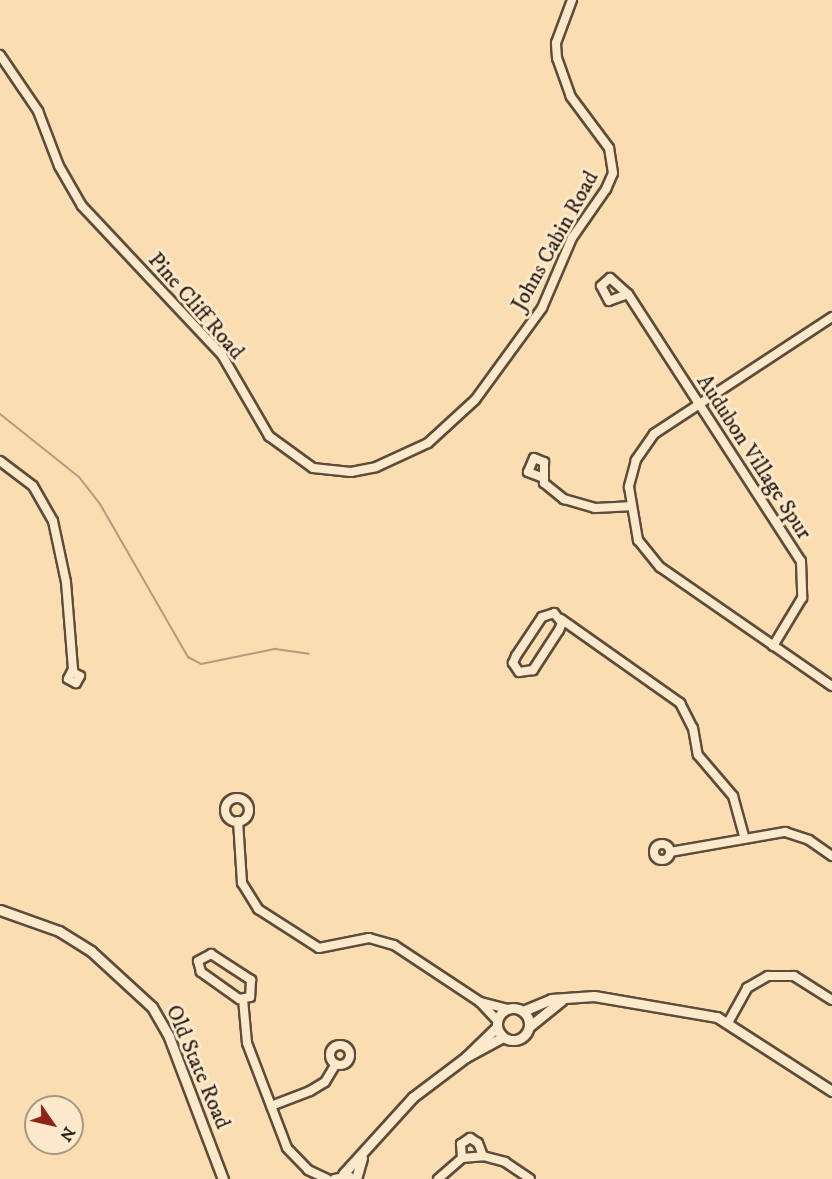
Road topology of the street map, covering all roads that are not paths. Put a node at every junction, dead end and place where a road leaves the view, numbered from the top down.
1 (572, 0) edge
2 (0, 55) edge
3 (628, 294) dead end
4 (832, 317) edge
5 (697, 404) junction
6 (428, 443) joint
7 (0, 460) edge
8 (541, 477) dead end
9 (630, 506) junction
10 (561, 620) junction
11 (773, 646) junction
12 (72, 672) dead end
13 (832, 686) edge
14 (238, 821) dead end
15 (744, 836) junction
16 (670, 852) dead end
17 (832, 856) edge
18 (0, 910) edge
19 (243, 999) junction
20 (562, 1000) junction
21 (832, 1000) edge
22 (480, 1002) junction
23 (509, 1009) junction
24 (523, 1011) junction
25 (729, 1021) junction
26 (497, 1023) junction
27 (530, 1026) junction
28 (503, 1037) junction
29 (466, 1058) junction
30 (336, 1064) dead end
31 (832, 1091) edge
32 (271, 1106) junction
33 (363, 1156) junction
34 (483, 1156) junction
35 (462, 1158) junction
36 (339, 1177) edge
37 (223, 1179) edge
38 (327, 1179) edge
39 (355, 1179) edge
40 (438, 1179) edge
41 (530, 1179) edge

1 - 6 street, Johns Cabin Road
2 - 6 street, Pine Cliff Road
3 - 5 street, Audubon Village Spur
4 - 5 street
5 - 9 street
5 - 11 street, Audubon Village Spur
7 - 12 street
8 - 9 street
9 - 11 street
10 - 10 street
10 - 15 street
11 - 13 street
14 - 22 street
15 - 16 street
15 - 17 street
18 - 37 street, Old State Road
19 - 19 street
19 - 32 street
20 - 24 street
20 - 25 street
20 - 27 street
21 - 25 street
22 - 23 street
22 - 26 street
23 - 24 street
23 - 26 street
24 - 27 street
25 - 31 street
26 - 28 street
26 - 29 street
27 - 28 street
28 - 29 street
29 - 33 street
30 - 32 street
32 - 38 street
33 - 36 street
33 - 39 street
34 - 35 street
34 - 35 street
34 - 41 street
35 - 40 street
36 - 39 street

